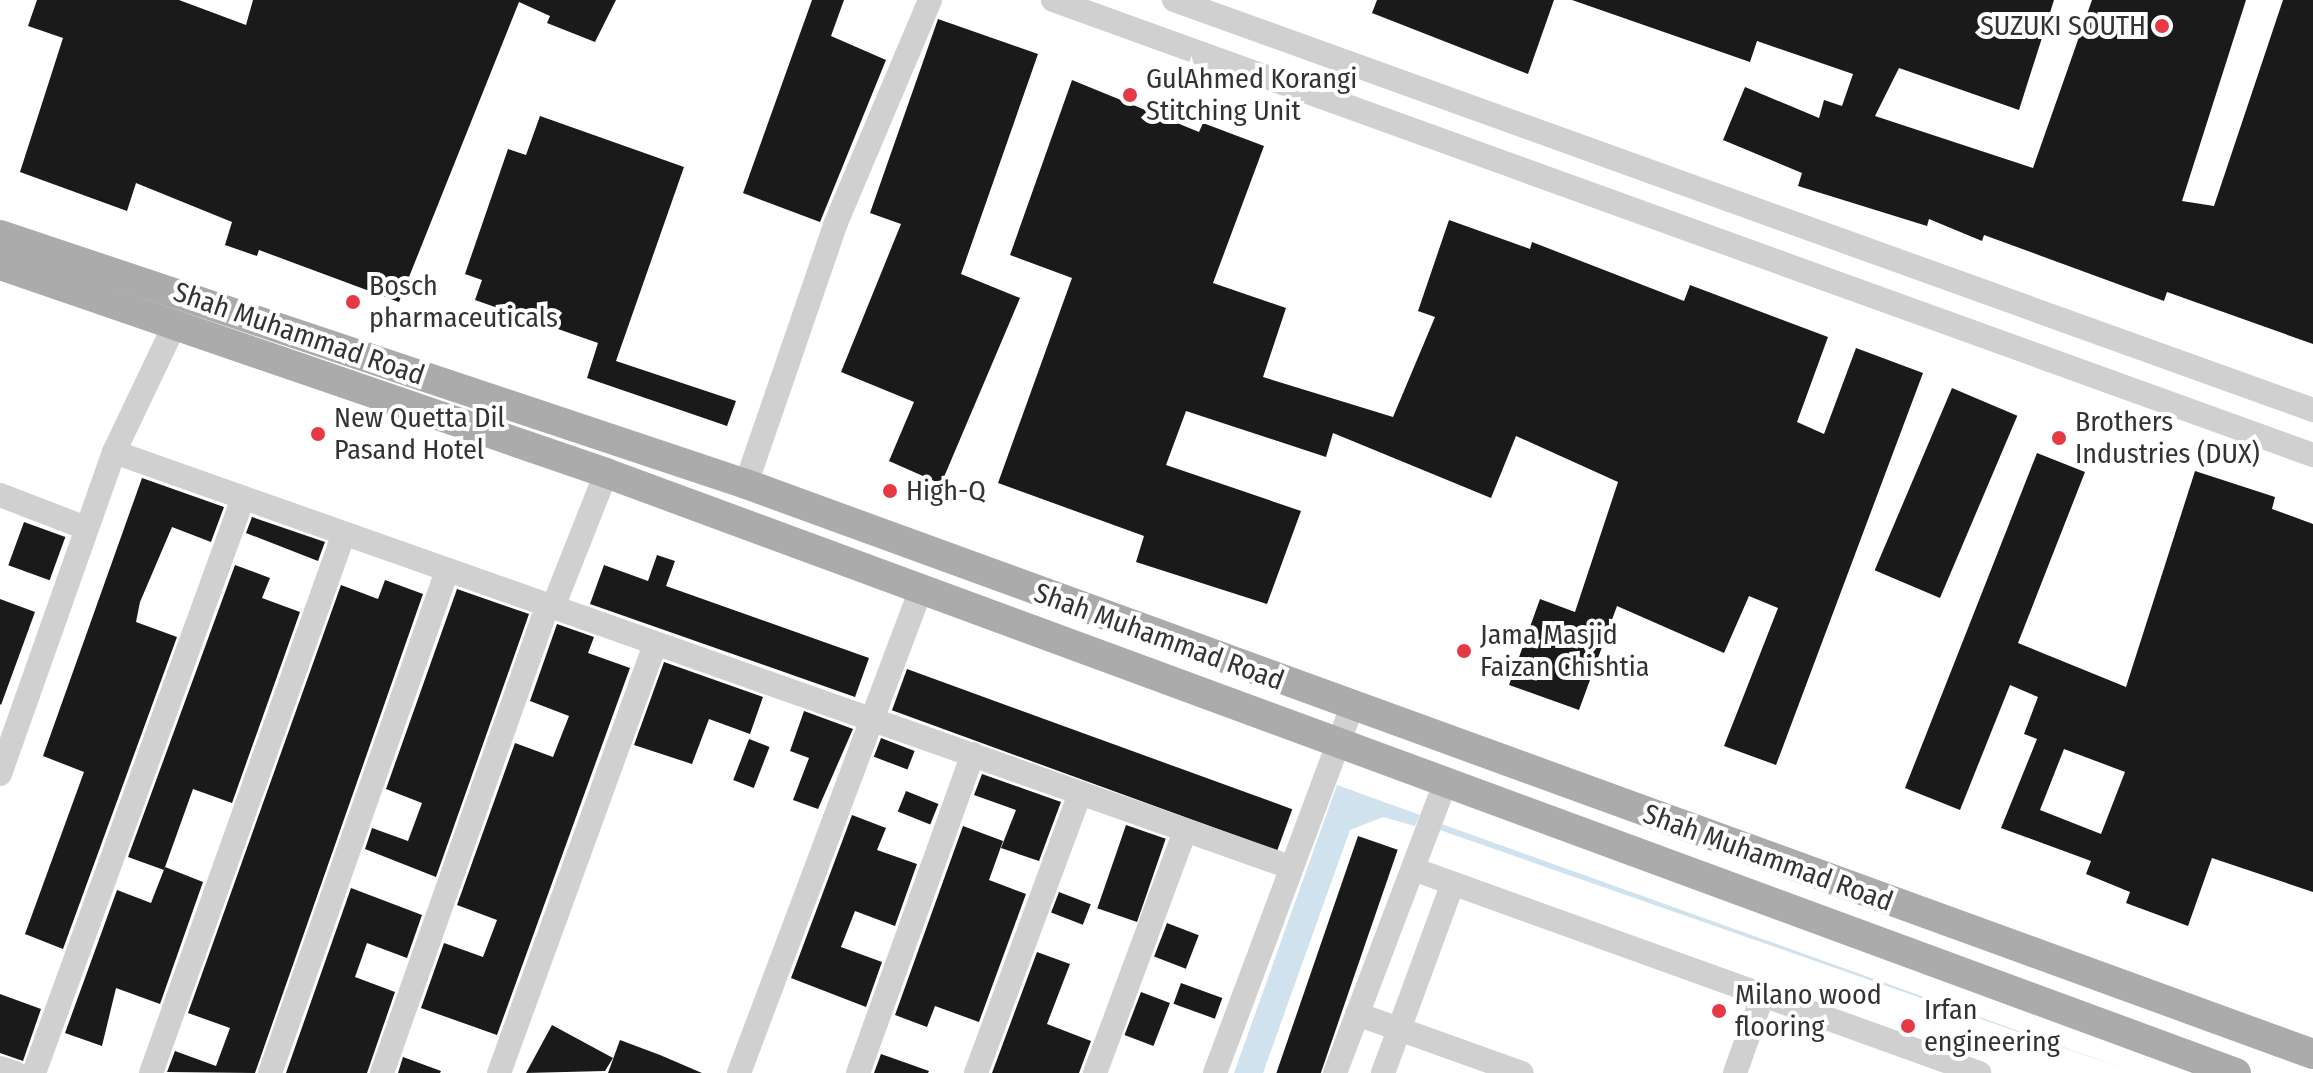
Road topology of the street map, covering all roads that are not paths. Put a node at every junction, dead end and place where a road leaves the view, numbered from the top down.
1 (930, 0) edge
2 (1053, 0) edge
3 (1174, 0) edge
4 (1773, 219) junction
5 (0, 235) edge
6 (1761, 255) junction
7 (0, 265) edge
8 (2013, 302) junction
9 (227, 310) junction
10 (267, 324) junction
11 (174, 326) junction
12 (217, 342) junction
13 (1998, 342) junction
14 (261, 357) junction
15 (2229, 380) junction
16 (2313, 410) edge
17 (2214, 420) junction
18 (114, 452) junction
19 (2313, 455) edge
20 (606, 473) junction
21 (746, 484) junction
22 (0, 495) edge
23 (243, 498) junction
24 (86, 528) junction
25 (344, 533) junction
26 (447, 571) junction
27 (921, 589) junction
28 (551, 606) junction
29 (655, 644) junction
30 (1352, 707) junction
31 (868, 717) junction
32 (1338, 744) junction
33 (973, 754) junction
34 (0, 774) edge
35 (1080, 793) junction
36 (1437, 805) junction
37 (1185, 831) junction
38 (1290, 867) junction
39 (1413, 869) junction
40 (1453, 883) junction
41 (1762, 997) junction
42 (1357, 1014) junction
43 (1399, 1029) junction
44 (2313, 1054) edge
45 (0, 1068) edge
46 (1948, 1068) edge
47 (15, 1073) edge
48 (34, 1073) edge
49 (151, 1073) edge
50 (270, 1073) edge
51 (382, 1073) edge
52 (499, 1073) edge
53 (739, 1073) edge
54 (858, 1073) edge
55 (976, 1073) edge
56 (1095, 1073) edge
57 (1215, 1073) edge
58 (1335, 1073) edge
59 (1383, 1073) edge
60 (1522, 1073) edge
61 (1735, 1073) edge
62 (1979, 1073) edge
63 (2236, 1073) edge

1 - 21 street
2 - 6 street
3 - 4 street
4 - 6 street
4 - 8 street
5 - 9 main road, Shah Muhammad Road
6 - 13 street
7 - 11 main road, Shah Muhammad Road
8 - 13 street
8 - 15 street
9 - 10 main road, Shah Muhammad Road
9 - 12 street
10 - 14 street
10 - 21 main road, Shah Muhammad Road
11 - 12 main road, Shah Muhammad Road
11 - 18 street
12 - 14 main road, Shah Muhammad Road
13 - 17 street
14 - 20 main road, Shah Muhammad Road
15 - 16 street
15 - 17 street
17 - 19 street
18 - 23 street
18 - 24 street
20 - 27 main road, Shah Muhammad Road
20 - 28 street
21 - 30 main road, Shah Muhammad Road
22 - 24 street
23 - 25 street
23 - 48 street
24 - 34 street
25 - 26 street
25 - 49 street
26 - 28 street
26 - 50 street
27 - 31 street
27 - 32 main road, Shah Muhammad Road
28 - 29 street
28 - 51 street
29 - 31 street
29 - 52 street
30 - 32 street
30 - 44 main road, Shah Muhammad Road
31 - 33 street
31 - 53 street
32 - 36 main road, Shah Muhammad Road
32 - 38 street
33 - 35 street
33 - 54 street
35 - 37 street
35 - 55 street
36 - 39 street
36 - 63 main road, Shah Muhammad Road
37 - 38 street
37 - 56 street
38 - 57 street
39 - 40 street
39 - 42 street
40 - 41 street
40 - 43 street
41 - 46 street
41 - 61 street
42 - 43 street
42 - 58 street
43 - 59 street
43 - 60 street
45 - 47 street
46 - 62 street

